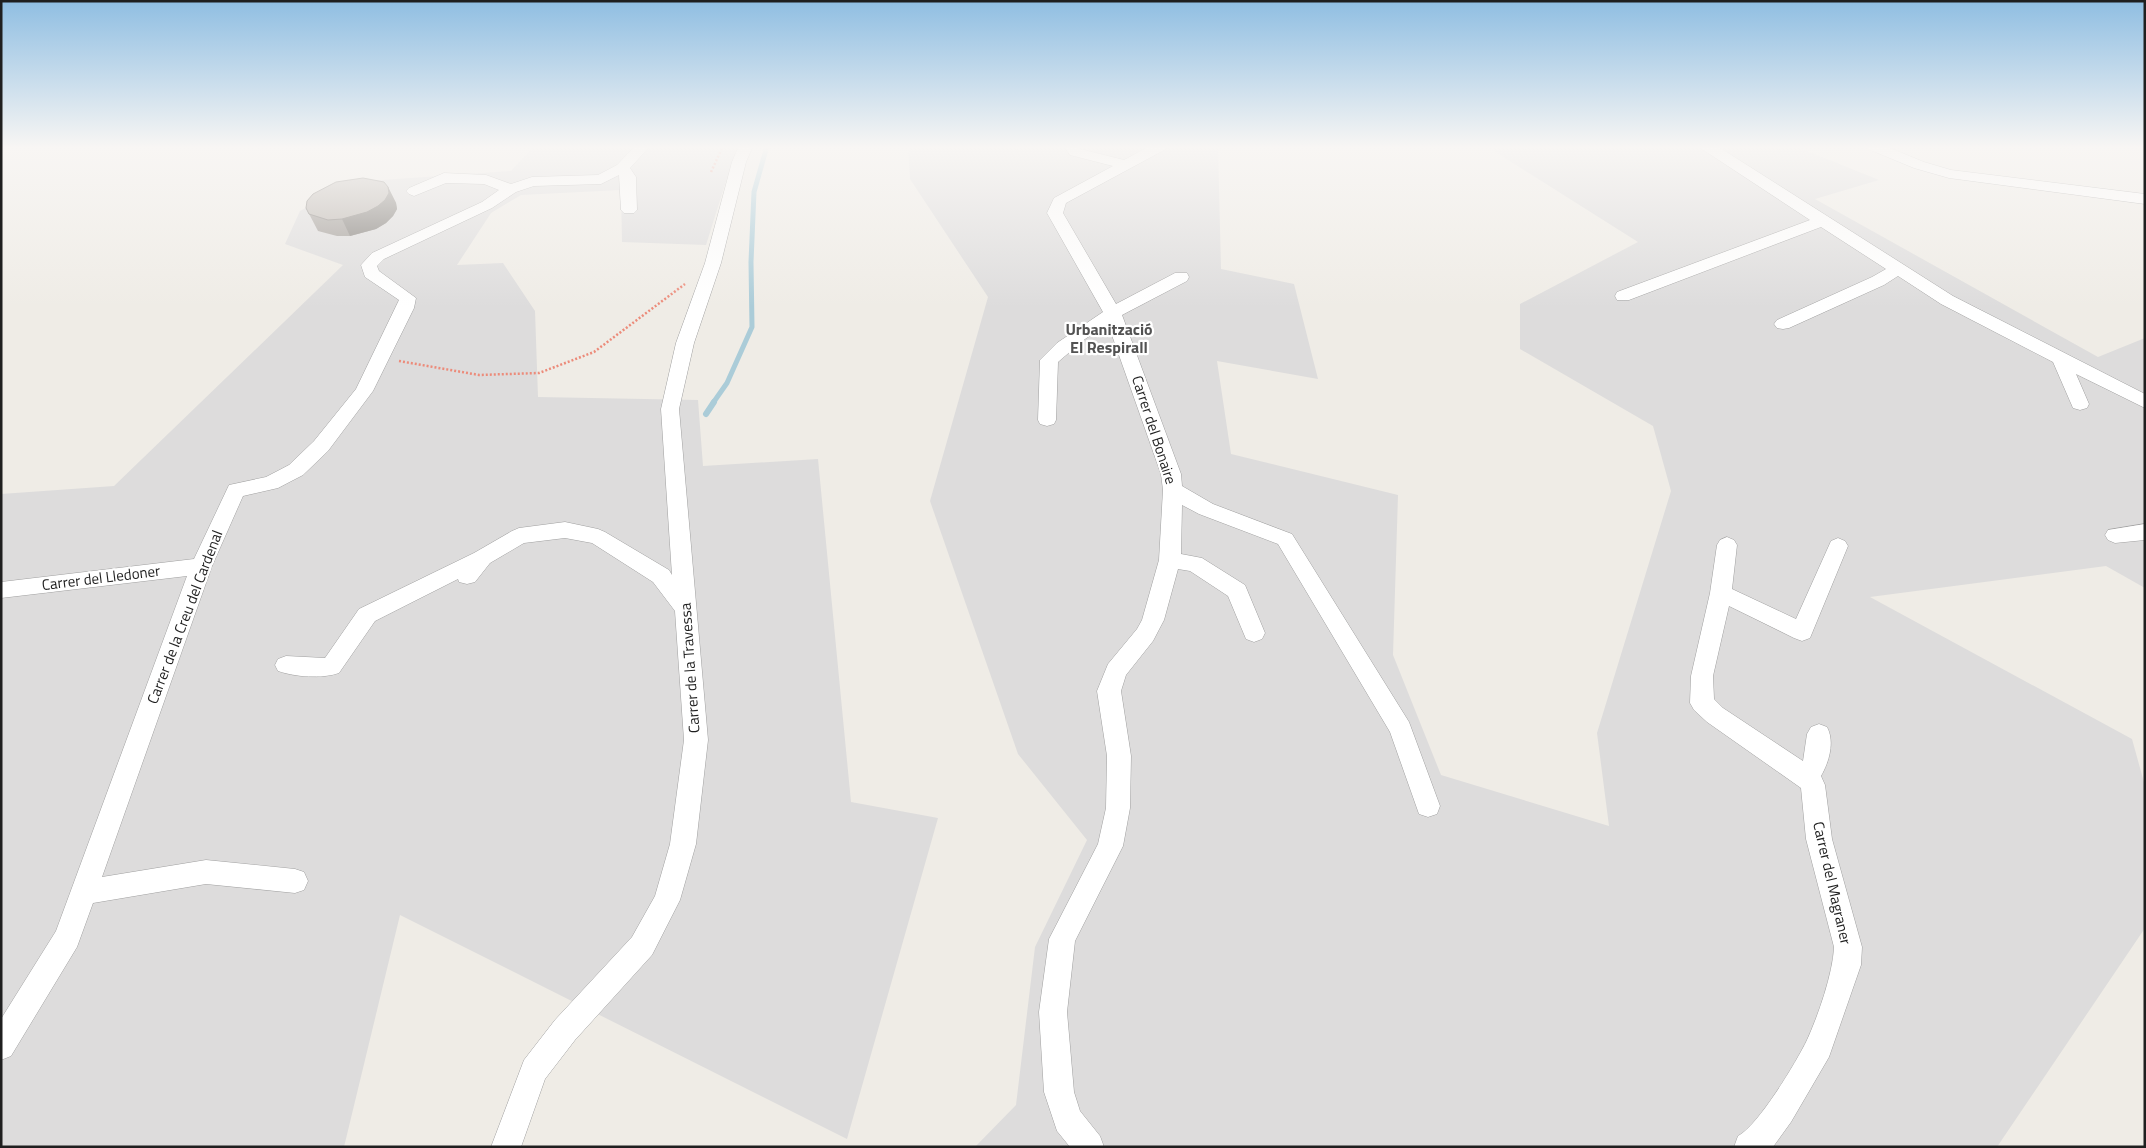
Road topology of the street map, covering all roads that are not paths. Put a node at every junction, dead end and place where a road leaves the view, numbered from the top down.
1 (495, 200) edge
2 (628, 200) edge
3 (729, 200) edge
4 (1062, 200) edge
5 (1789, 200) edge
6 (628, 210) dead end
7 (1822, 221) junction
8 (1898, 269) junction
9 (1181, 277) dead end
10 (1623, 296) dead end
11 (1112, 314) junction
12 (1783, 324) dead end
13 (2061, 359) junction
14 (2128, 393) junction
15 (2145, 402) edge
16 (2080, 404) dead end
17 (2145, 409) edge
18 (1047, 420) dead end
19 (1173, 490) junction
20 (2145, 532) edge
21 (2115, 535) dead end
22 (1727, 545) dead end
23 (1838, 546) dead end
24 (483, 556) junction
25 (1170, 560) junction
26 (201, 566) junction
27 (467, 576) dead end
28 (1, 590) edge
29 (1720, 593) junction
30 (686, 608) junction
31 (1254, 632) dead end
32 (286, 665) dead end
33 (1819, 734) dead end
34 (1807, 777) junction
35 (1428, 806) dead end
36 (295, 881) dead end
37 (84, 892) junction
38 (1, 1046) edge
39 (506, 1147) edge
40 (1089, 1147) edge
41 (1749, 1147) edge

1 - 26 street, Carrer de la Creu del Cardenal
2 - 6 street
3 - 30 street, Carrer de la Travessa
4 - 11 street, Carrer del Bonaire
5 - 7 street
7 - 8 street
7 - 10 street
8 - 12 street
8 - 13 street
9 - 11 street
11 - 18 street
11 - 19 street, Carrer del Bonaire
13 - 14 street
13 - 16 street
14 - 15 street
14 - 17 street
19 - 25 street, Carrer del Bonaire
19 - 35 street
20 - 21 street
22 - 29 street
23 - 29 street
24 - 27 street
24 - 30 street
24 - 32 street
25 - 31 street
25 - 40 street, Carrer del Bonaire
26 - 28 street, Carrer del Lledoner
26 - 37 street, Carrer de la Creu del Cardenal
29 - 34 street
30 - 39 street, Carrer de la Travessa
33 - 34 street
34 - 41 street, Carrer del Magraner
36 - 37 street
37 - 38 street, Carrer de la Creu del Cardenal

